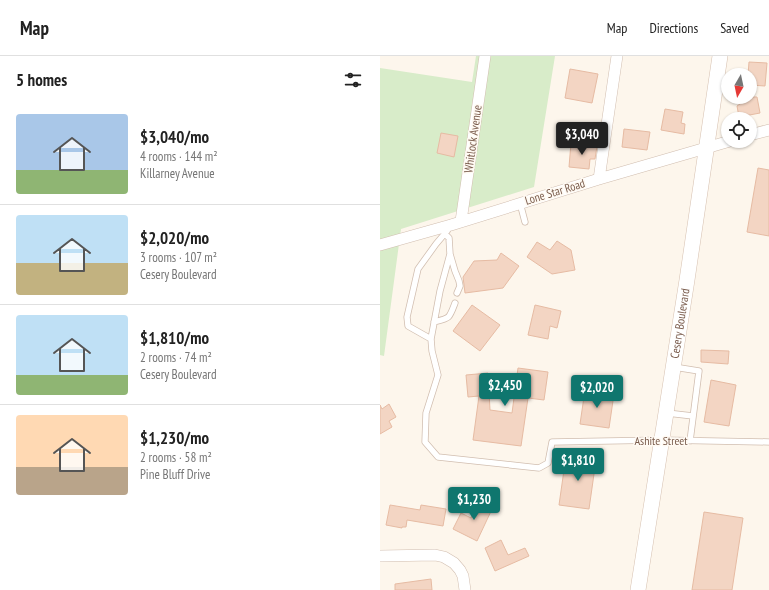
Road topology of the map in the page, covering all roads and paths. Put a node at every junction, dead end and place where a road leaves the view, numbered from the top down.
1 (485, 56) edge
2 (617, 56) edge
3 (720, 56) edge
4 (769, 130) edge
5 (757, 133) edge
6 (721, 144) edge
7 (706, 148) junction
8 (599, 179) junction
9 (520, 203) junction
10 (525, 222) dead end
11 (451, 230) junction
12 (380, 245) edge
13 (450, 254) junction
14 (458, 293) dead end
15 (455, 303) dead end
16 (434, 322) junction
17 (431, 339) junction
18 (673, 367) junction
19 (666, 412) junction
20 (693, 416) junction
21 (662, 440) junction
22 (690, 441) junction
23 (769, 442) edge
24 (380, 556) edge
25 (465, 590) edge
26 (638, 590) edge

1 - 11 street, Whitlock Avenue
2 - 8 street
3 - 7 main road, Cesery Boulevard
4 - 5 street
6 - 7 street, Lone Star Road
7 - 8 street, Lone Star Road
7 - 18 main road, Cesery Boulevard
8 - 9 street, Lone Star Road
9 - 10 lane
9 - 11 street, Lone Star Road
11 - 12 street, Lone Star Road
11 - 13 lane
11 - 17 lane
13 - 14 lane
13 - 16 lane
15 - 16 lane
16 - 17 lane
17 - 21 lane, Ashite Street
18 - 19 main road, Cesery Boulevard
18 - 20 lane
19 - 20 lane
19 - 21 main road, Cesery Boulevard
20 - 22 lane
21 - 22 lane, Ashite Street
21 - 26 main road, Cesery Boulevard
22 - 23 lane, Ashite Street
24 - 25 street

